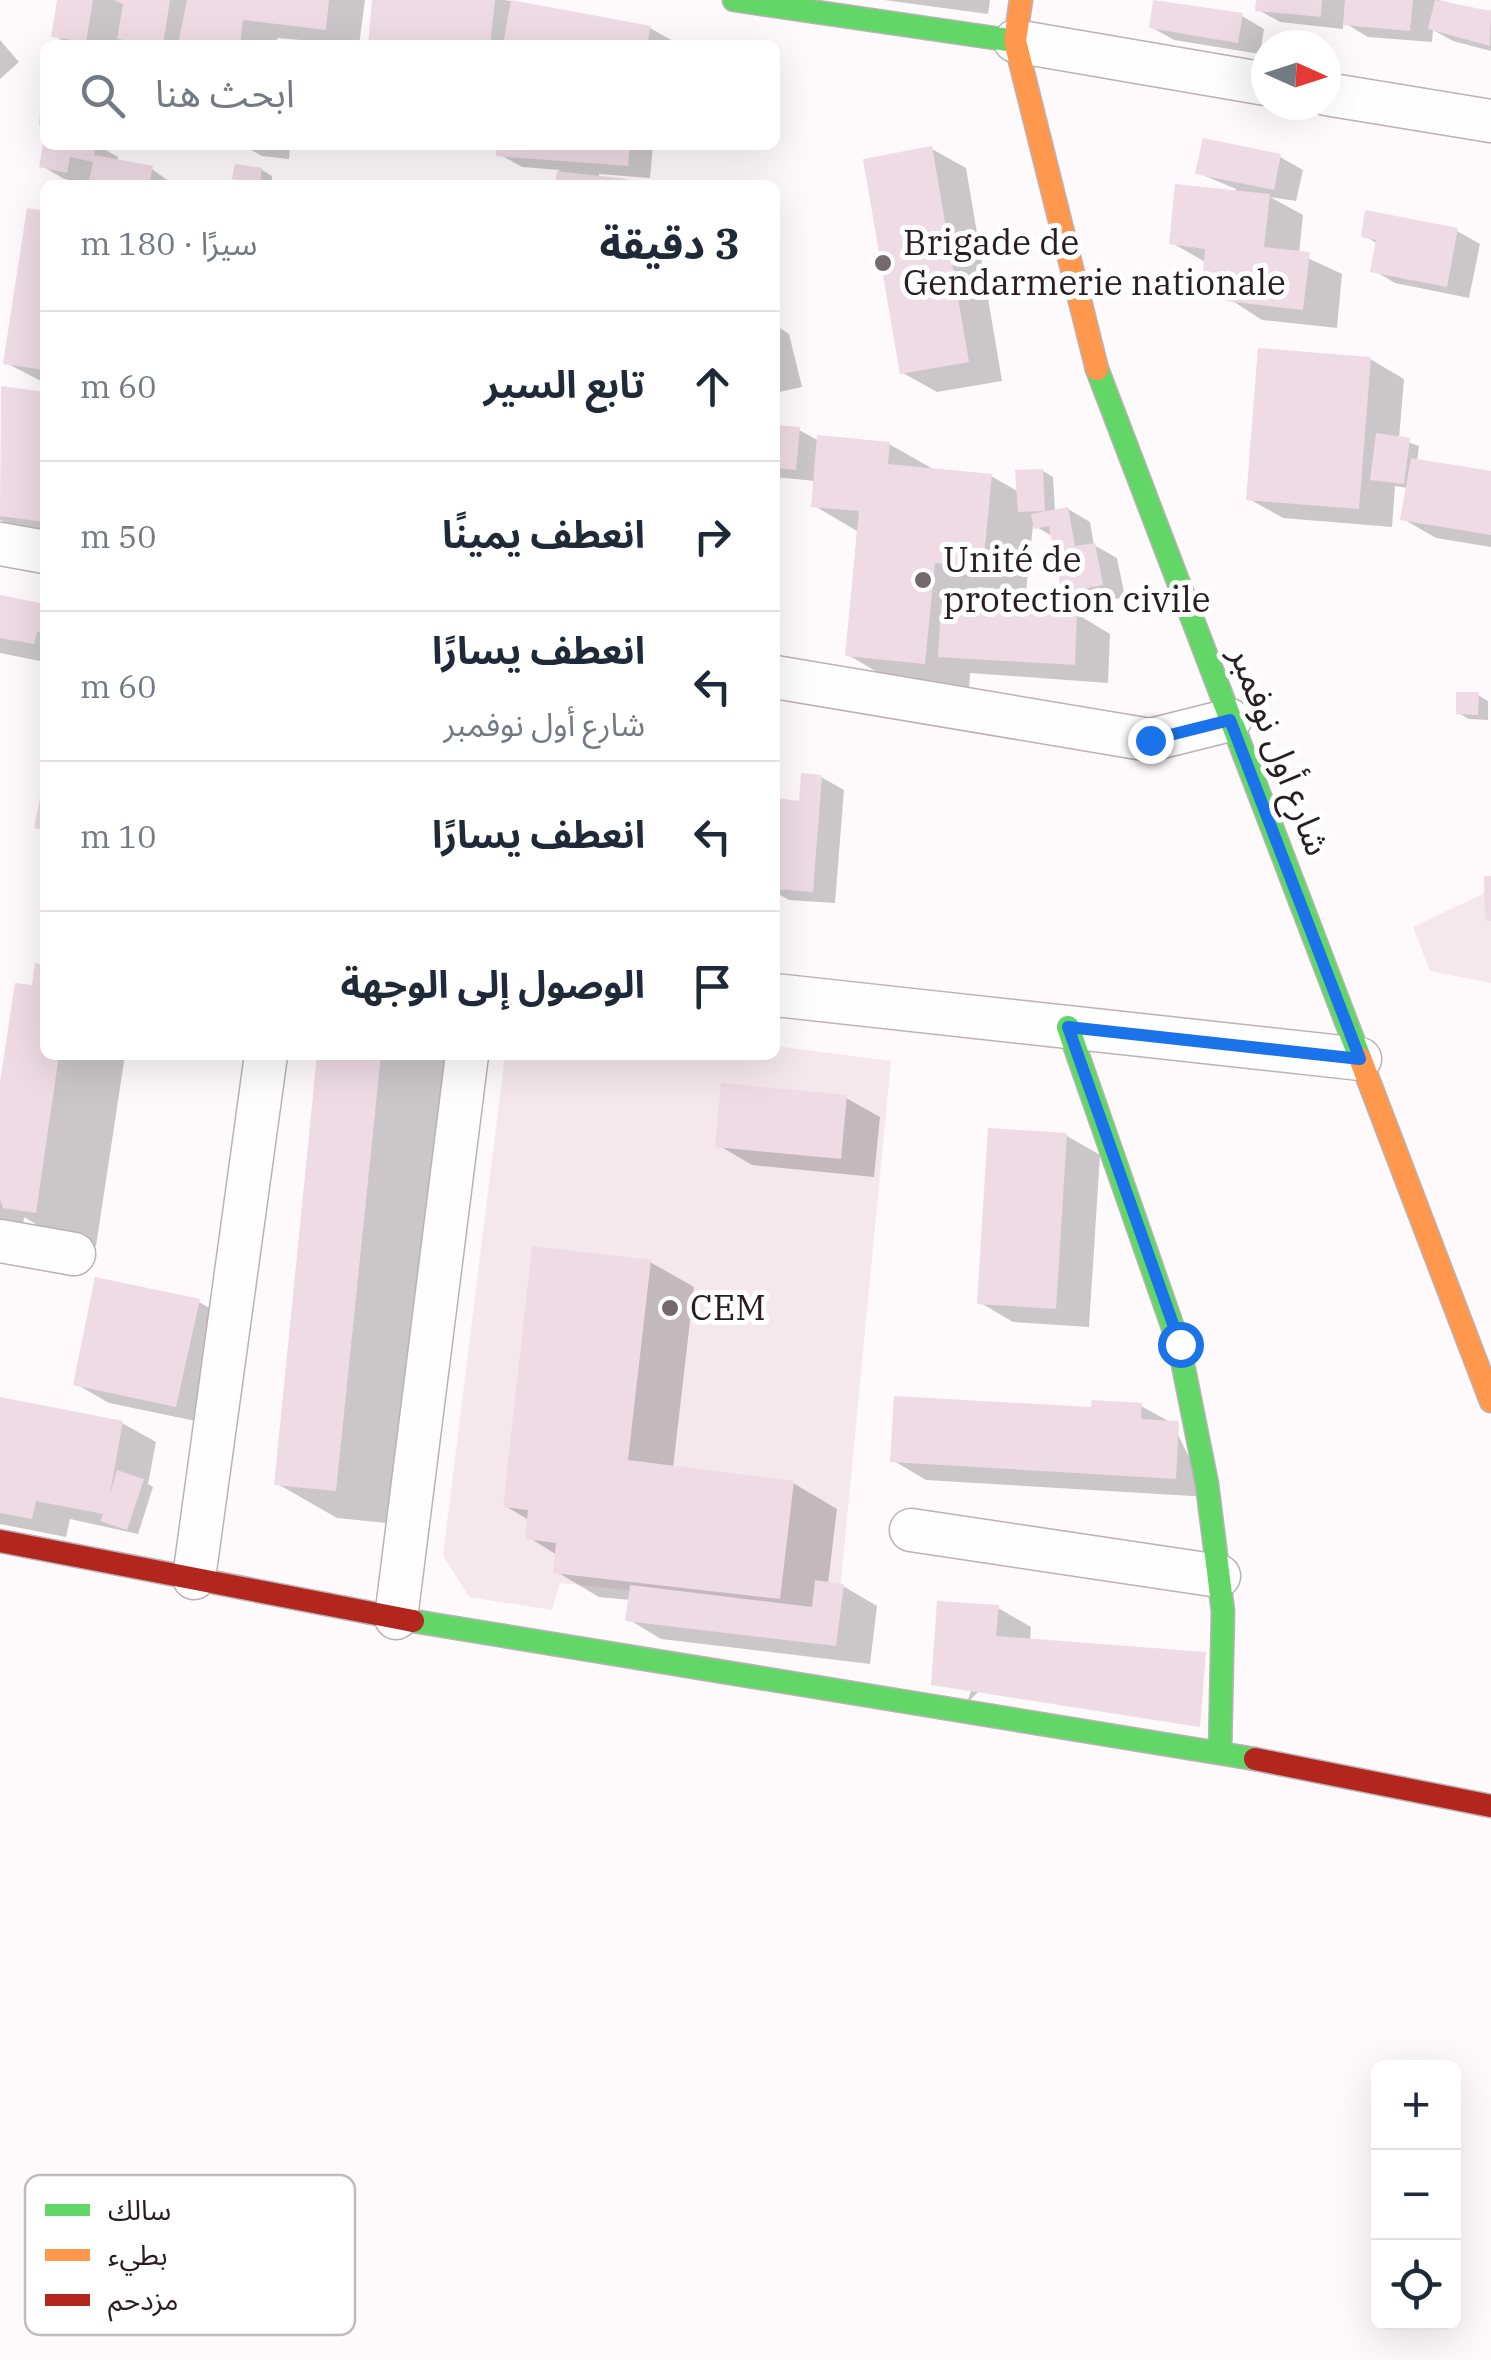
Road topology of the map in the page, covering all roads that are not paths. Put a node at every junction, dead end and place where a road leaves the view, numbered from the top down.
1 (734, 0) edge
2 (1018, 21) edge
3 (1251, 80) edge
4 (1341, 96) edge
5 (1491, 121) edge
6 (0, 544) edge
7 (40, 551) edge
8 (780, 679) edge
9 (1230, 720) junction
10 (780, 996) edge
11 (1068, 1027) junction
12 (1360, 1059) junction
13 (265, 1060) edge
14 (466, 1060) edge
15 (0, 1241) edge
16 (74, 1254) dead end
17 (1491, 1401) edge
18 (912, 1530) dead end
19 (0, 1541) edge
20 (1219, 1576) junction
21 (194, 1578) junction
22 (396, 1618) junction
23 (1220, 1752) junction
24 (1491, 1806) edge

1 - 2 street
2 - 3 street
2 - 9 street, شارع أول نوفمبر
4 - 5 street
6 - 7 street
8 - 9 street
9 - 12 street, شارع أول نوفمبر
10 - 11 street
11 - 12 street
11 - 20 street
12 - 17 street, شارع أول نوفمبر
13 - 21 street
14 - 22 street
15 - 16 street
18 - 20 street
19 - 21 street
20 - 23 street
21 - 22 street
22 - 23 street
23 - 24 street

